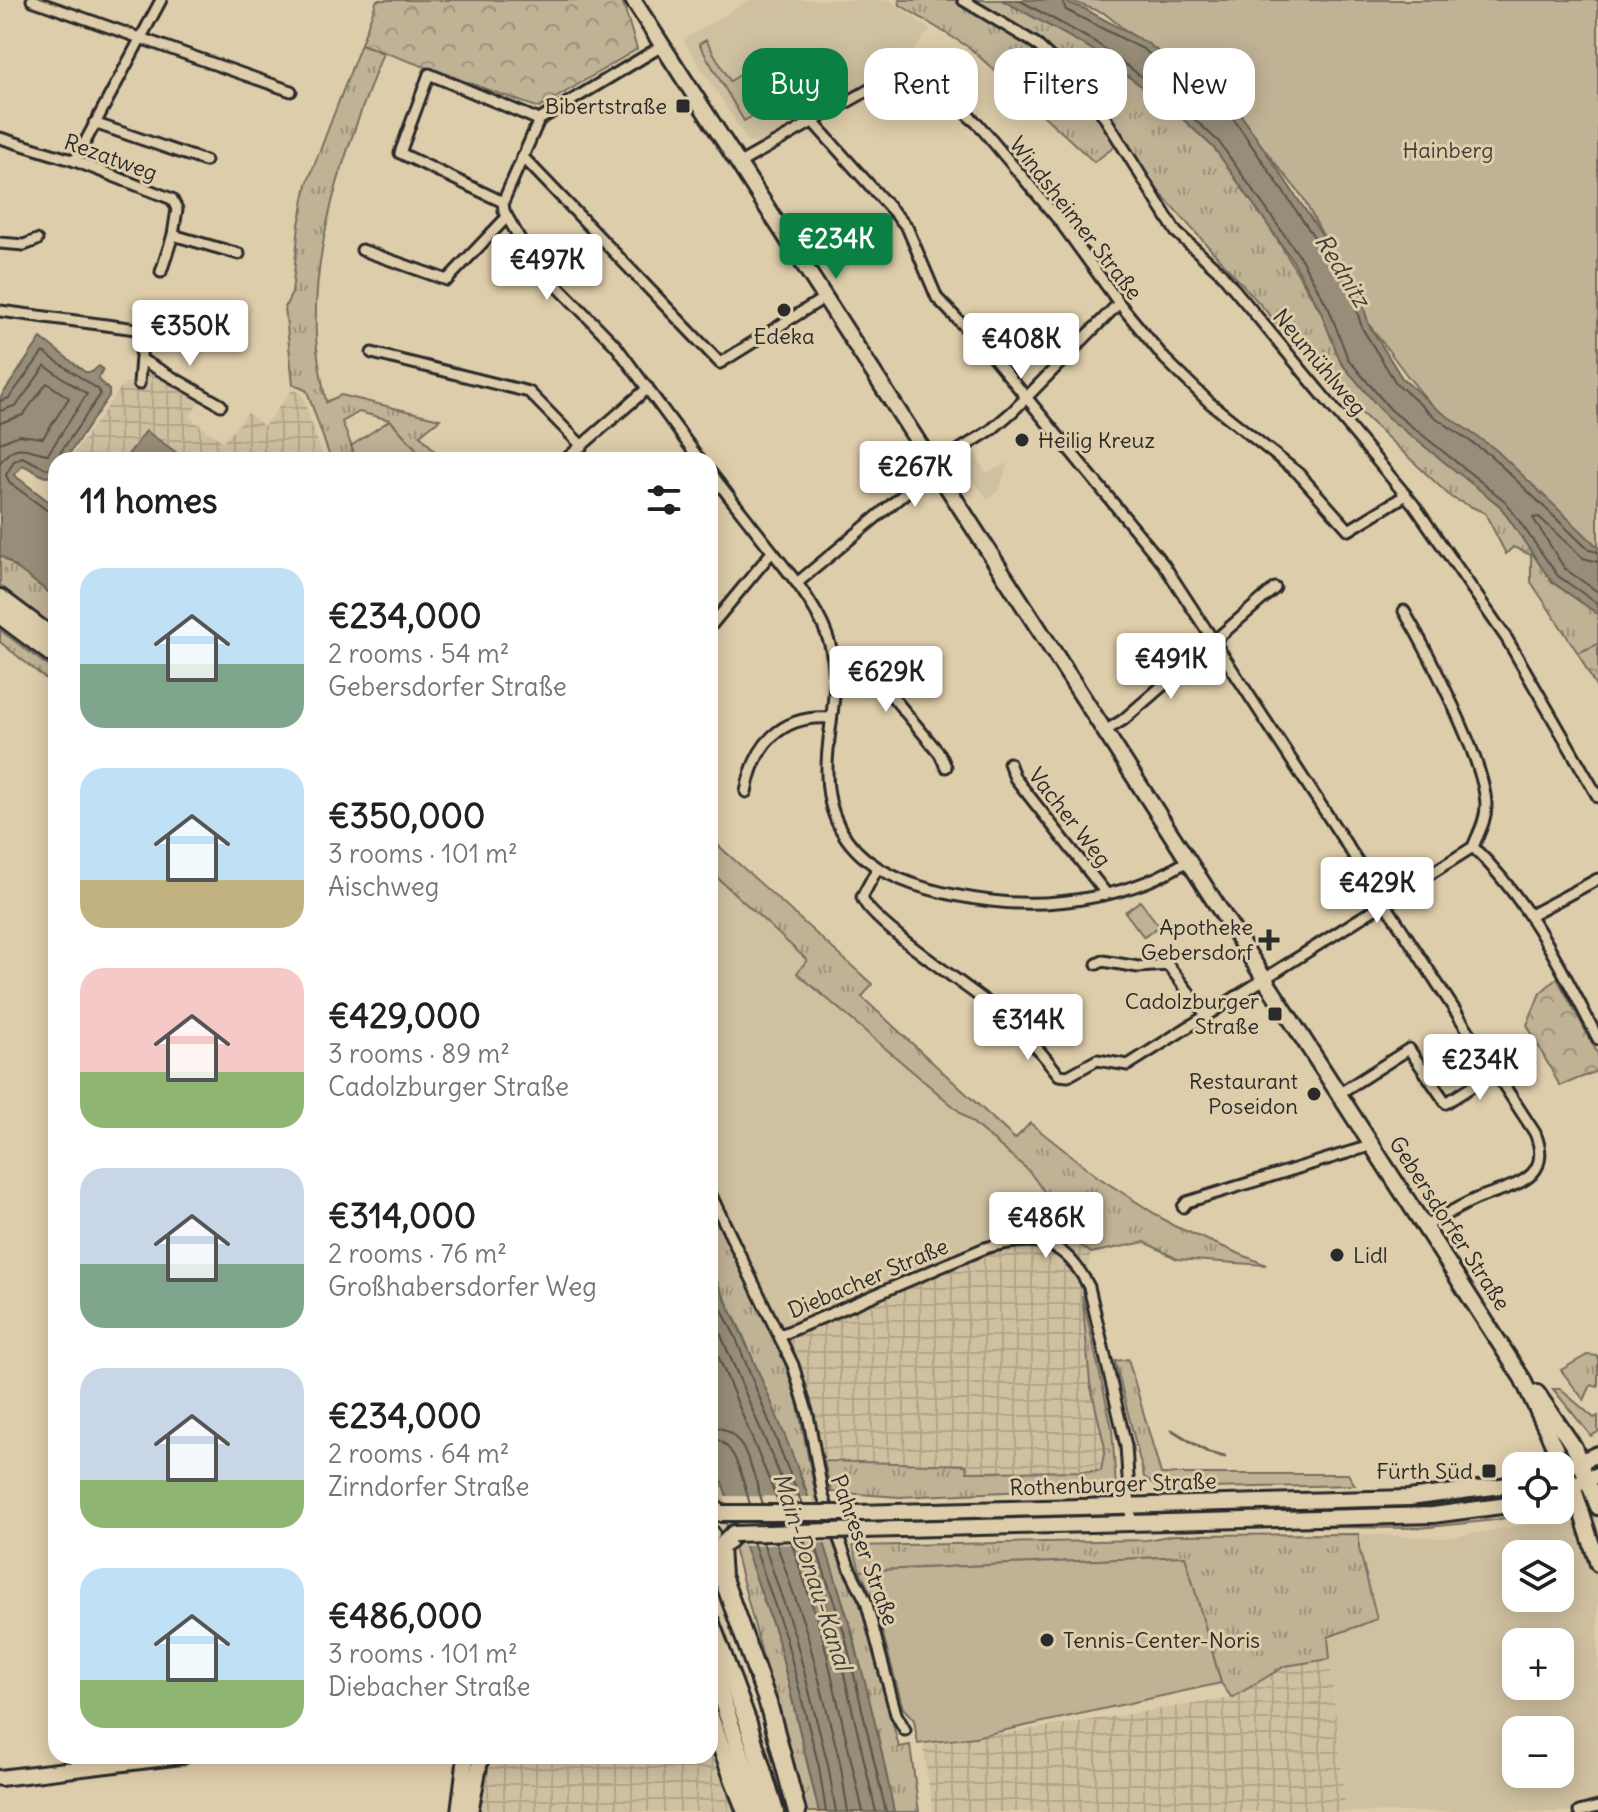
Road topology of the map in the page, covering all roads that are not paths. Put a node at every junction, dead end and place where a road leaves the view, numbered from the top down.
1 (32, 0) edge
2 (161, 0) edge
3 (633, 0) edge
4 (963, 0) edge
5 (141, 37) junction
6 (662, 46) junction
7 (291, 91) dead end
8 (539, 120) junction
9 (813, 122) junction
10 (94, 123) junction
11 (0, 138) edge
12 (522, 156) junction
13 (75, 161) junction
14 (205, 161) dead end
15 (738, 164) junction
16 (503, 202) junction
17 (506, 218) junction
18 (173, 235) junction
19 (37, 240) dead end
20 (0, 243) edge
21 (362, 250) dead end
22 (239, 254) dead end
23 (161, 272) dead end
24 (824, 298) junction
25 (1119, 303) junction
26 (0, 311) edge
27 (189, 323) dead end
28 (143, 330) junction
29 (372, 353) dead end
30 (142, 360) junction
31 (139, 384) dead end
32 (648, 388) junction
33 (1027, 399) junction
34 (221, 405) dead end
35 (582, 446) junction
36 (575, 452) edge
37 (694, 452) edge
38 (934, 470) junction
39 (718, 482) edge
40 (1406, 495) junction
41 (772, 552) junction
42 (797, 583) junction
43 (1275, 588) dead end
44 (0, 598) edge
45 (1404, 611) dead end
46 (0, 615) edge
47 (718, 617) edge
48 (48, 634) edge
49 (1213, 639) junction
50 (48, 651) edge
51 (832, 654) junction
52 (831, 718) junction
53 (1105, 731) junction
54 (1009, 763) dead end
55 (946, 767) dead end
56 (746, 792) dead end
57 (1598, 797) edge
58 (1473, 847) junction
59 (1190, 859) junction
60 (877, 869) junction
61 (1598, 879) edge
62 (1105, 892) junction
63 (1384, 901) junction
64 (1532, 914) junction
65 (1097, 964) dead end
66 (1266, 977) junction
67 (1206, 1015) junction
68 (1598, 1039) edge
69 (1495, 1072) junction
70 (1340, 1093) junction
71 (1373, 1145) junction
72 (1183, 1207) dead end
73 (718, 1209) edge
74 (1425, 1226) junction
75 (781, 1335) junction
76 (1522, 1378) junction
77 (1555, 1452) edge
78 (1598, 1454) edge
79 (1581, 1462) junction
80 (1574, 1465) edge
81 (1593, 1477) edge
82 (1574, 1485) edge
83 (1502, 1486) edge
84 (1131, 1506) junction
85 (1502, 1506) edge
86 (1574, 1507) edge
87 (1598, 1507) edge
88 (718, 1522) edge
89 (1131, 1523) junction
90 (718, 1526) edge
91 (731, 1535) junction
92 (718, 1559) edge
93 (1598, 1564) edge
94 (718, 1575) edge
95 (718, 1645) edge
96 (718, 1687) edge
97 (905, 1730) dead end
98 (718, 1738) edge
99 (116, 1764) edge
100 (465, 1764) edge
101 (479, 1764) edge
102 (0, 1778) edge
103 (1598, 1807) edge
104 (459, 1812) edge
105 (470, 1812) edge
106 (746, 1812) edge
107 (760, 1812) edge
108 (775, 1812) edge
109 (797, 1812) edge
110 (1579, 1812) edge

1 - 5 street
2 - 5 street
3 - 6 main road, Gebersdorfer Straße
4 - 40 street, Neumühlweg
5 - 7 street
5 - 10 street
6 - 8 street
6 - 15 main road, Gebersdorfer Straße
8 - 12 street
8 - 16 street
9 - 15 street, Windsheimer Straße
9 - 25 street, Windsheimer Straße
9 - 33 street
10 - 13 street
10 - 14 street
11 - 13 street, Rezatweg
12 - 16 street
12 - 24 street
13 - 18 street, Rezatweg
15 - 24 main road, Gebersdorfer Straße
16 - 17 street
17 - 21 street
17 - 32 street
18 - 22 street
18 - 23 street, Rezatweg
19 - 20 street
24 - 38 main road, Gebersdorfer Straße
25 - 33 street
25 - 40 street, Windsheimer Straße
26 - 28 street
27 - 28 street
28 - 30 street
29 - 35 street
30 - 31 street
30 - 34 street
32 - 35 street
32 - 37 street
33 - 38 street
33 - 49 street
35 - 36 street
38 - 42 street
38 - 53 main road, Gebersdorfer Straße
39 - 41 street
40 - 57 street, Neumühlweg
41 - 42 street
41 - 47 street
42 - 51 street
43 - 49 street
44 - 48 highway
45 - 58 street
46 - 50 highway
49 - 53 street
49 - 63 street
51 - 52 street
51 - 55 street
52 - 56 street
52 - 60 street
53 - 59 main road, Gebersdorfer Straße
54 - 62 street, Vacher Weg
58 - 63 street
58 - 64 street
59 - 62 street
59 - 66 main road, Gebersdorfer Straße
60 - 62 street
60 - 67 street
61 - 64 street
63 - 66 street
63 - 69 street
64 - 68 street
65 - 67 street
66 - 67 street
66 - 70 main road, Gebersdorfer Straße
69 - 70 street
69 - 74 street
70 - 71 main road, Gebersdorfer Straße
71 - 72 street
71 - 74 main road, Gebersdorfer Straße
73 - 75 street, Pahreser Straße
74 - 76 main road, Gebersdorfer Straße
75 - 84 street, Diebacher Straße
75 - 97 street, Pahreser Straße
76 - 77 main road, Gebersdorfer Straße
76 - 79 main road, Gebersdorfer Straße
78 - 79 main road
79 - 80 main road
79 - 81 main road, Gebersdorfer Straße
81 - 82 main road
81 - 87 main road, Gebersdorfer Straße
83 - 84 main road, Rothenburger Straße
84 - 88 main road, Rothenburger Straße, bridge
84 - 89 street, Diebacher Straße
85 - 89 main road, Rothenburger Straße
86 - 93 main road, Gebersdorfer Straße
89 - 91 main road, Rothenburger Straße, bridge
90 - 91 main road, Rothenburger Straße
91 - 92 highway
94 - 109 highway
95 - 108 highway
96 - 107 highway
98 - 106 highway
99 - 102 main road
100 - 104 main road
101 - 105 main road
103 - 110 street

